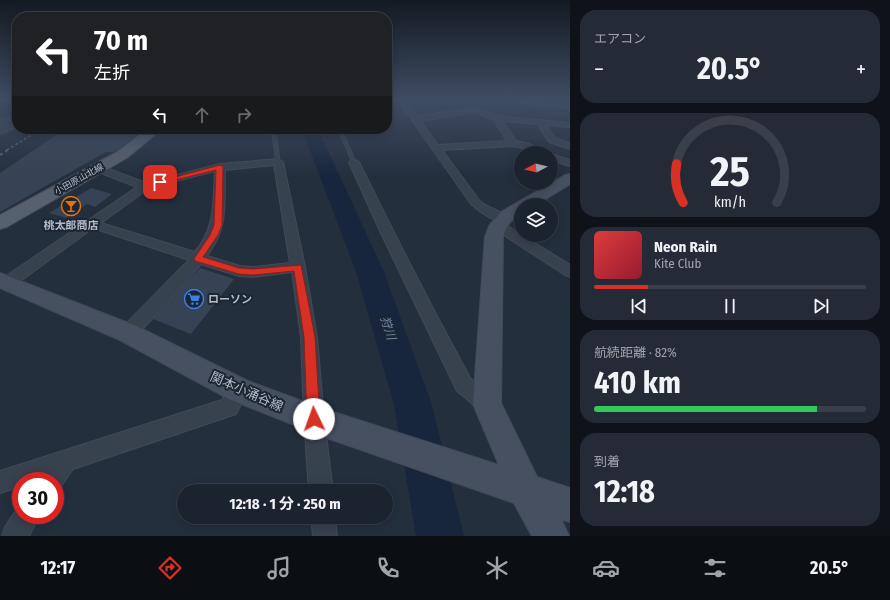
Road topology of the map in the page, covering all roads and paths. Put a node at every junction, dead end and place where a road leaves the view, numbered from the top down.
1 (418, 125) edge
2 (502, 125) edge
3 (542, 125) edge
4 (149, 134) edge
5 (275, 134) edge
6 (342, 134) edge
7 (513, 143) junction
8 (527, 146) edge
9 (570, 146) edge
10 (435, 148) junction
11 (558, 159) edge
12 (278, 162) junction
13 (354, 162) joint
14 (570, 163) edge
15 (220, 167) junction
16 (97, 168) junction
17 (570, 178) edge
18 (145, 186) junction
19 (536, 198) edge
20 (507, 216) edge
21 (0, 223) edge
22 (92, 224) junction
23 (198, 259) junction
24 (298, 267) junction
25 (570, 272) edge
26 (4, 281) edge
27 (128, 334) junction
28 (239, 390) junction
29 (488, 404) junction
30 (319, 421) junction
31 (65, 461) junction
32 (57, 472) edge
33 (0, 482) edge
34 (321, 484) edge
35 (525, 490) junction
36 (570, 505) edge
37 (22, 524) edge
38 (324, 524) edge
39 (14, 536) edge
40 (325, 536) edge
41 (551, 536) edge

1 - 10 street
2 - 7 street
3 - 9 street
4 - 16 main road, 小田原山北線
5 - 12 lane
6 - 13 lane
7 - 8 street
7 - 10 street
10 - 20 street
11 - 14 street
12 - 15 street
12 - 24 street
13 - 29 street
15 - 18 street
15 - 23 street
16 - 18 street
16 - 21 main road, 小田原山北線
17 - 19 main road
18 - 22 street
20 - 25 street
20 - 29 main road
22 - 23 street
22 - 26 street
23 - 24 street
23 - 27 street
24 - 30 street
26 - 27 main road, 関本小涌谷線
27 - 28 main road, 関本小涌谷線
28 - 30 main road, 関本小涌谷線
28 - 31 street
29 - 35 main road
30 - 34 street
30 - 35 main road, 関本小涌谷線
31 - 32 street
31 - 33 street
35 - 36 main road, 関本小涌谷線
35 - 41 main road
37 - 39 street
38 - 40 street

